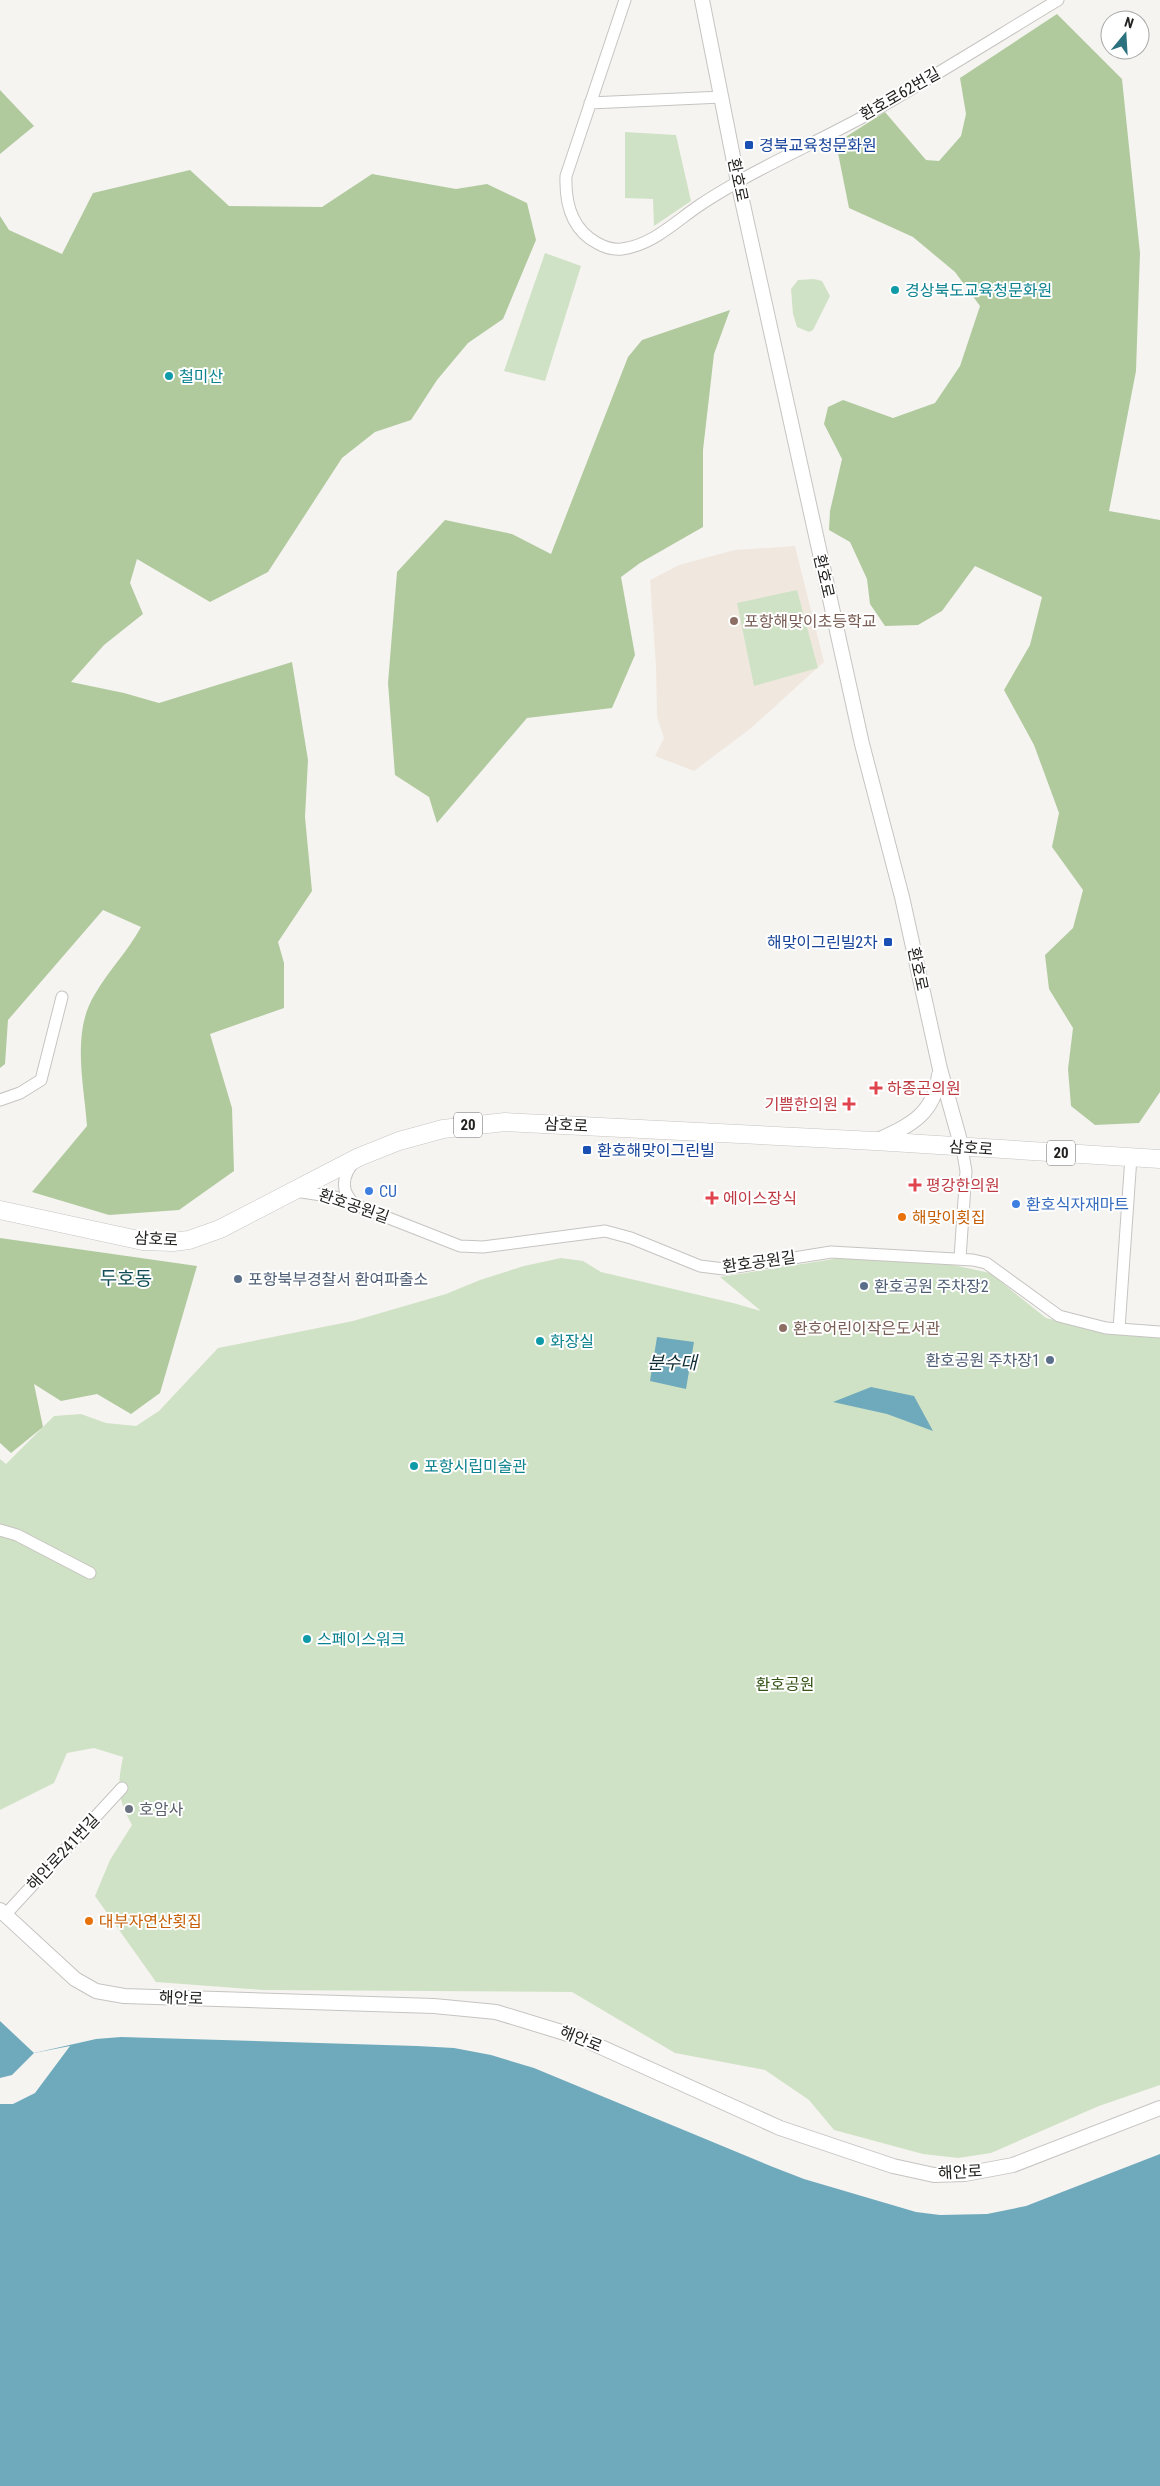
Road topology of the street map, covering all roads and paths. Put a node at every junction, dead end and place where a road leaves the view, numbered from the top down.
1 (625, 0) edge
2 (702, 0) edge
3 (1058, 0) edge
4 (722, 97) junction
5 (590, 103) junction
6 (738, 182) junction
7 (62, 997) dead end
8 (940, 1069) junction
9 (0, 1100) edge
10 (875, 1141) junction
11 (962, 1148) junction
12 (359, 1157) junction
13 (1131, 1158) junction
14 (1160, 1159) edge
15 (295, 1191) junction
16 (357, 1205) junction
17 (0, 1210) edge
18 (960, 1258) junction
19 (1119, 1329) junction
20 (1160, 1332) edge
21 (0, 1530) edge
22 (90, 1573) dead end
23 (122, 1788) dead end
24 (2, 1913) edge
25 (1160, 2108) edge

1 - 5 street
2 - 4 street, 환호로
3 - 6 street, 환호로62번길
4 - 5 street
4 - 6 street, 환호로
5 - 6 street
6 - 8 street, 환호로
7 - 9 street
8 - 10 street
8 - 11 street, 환호로
10 - 11 main road, 삼호로 / 20
10 - 12 main road, 삼호로 / 20
11 - 13 main road, 삼호로 / 20
11 - 18 street
12 - 15 main road, 삼호로 / 20
12 - 16 street
13 - 14 main road, 삼호로 / 20
13 - 19 street
15 - 16 street, 환호공원길
15 - 17 main road, 삼호로 / 20
16 - 18 street, 환호공원길
18 - 19 street, 환호공원길
19 - 20 street, 환호공원길
21 - 22 street
23 - 24 street, 해안로241번길
24 - 25 street, 해안로

